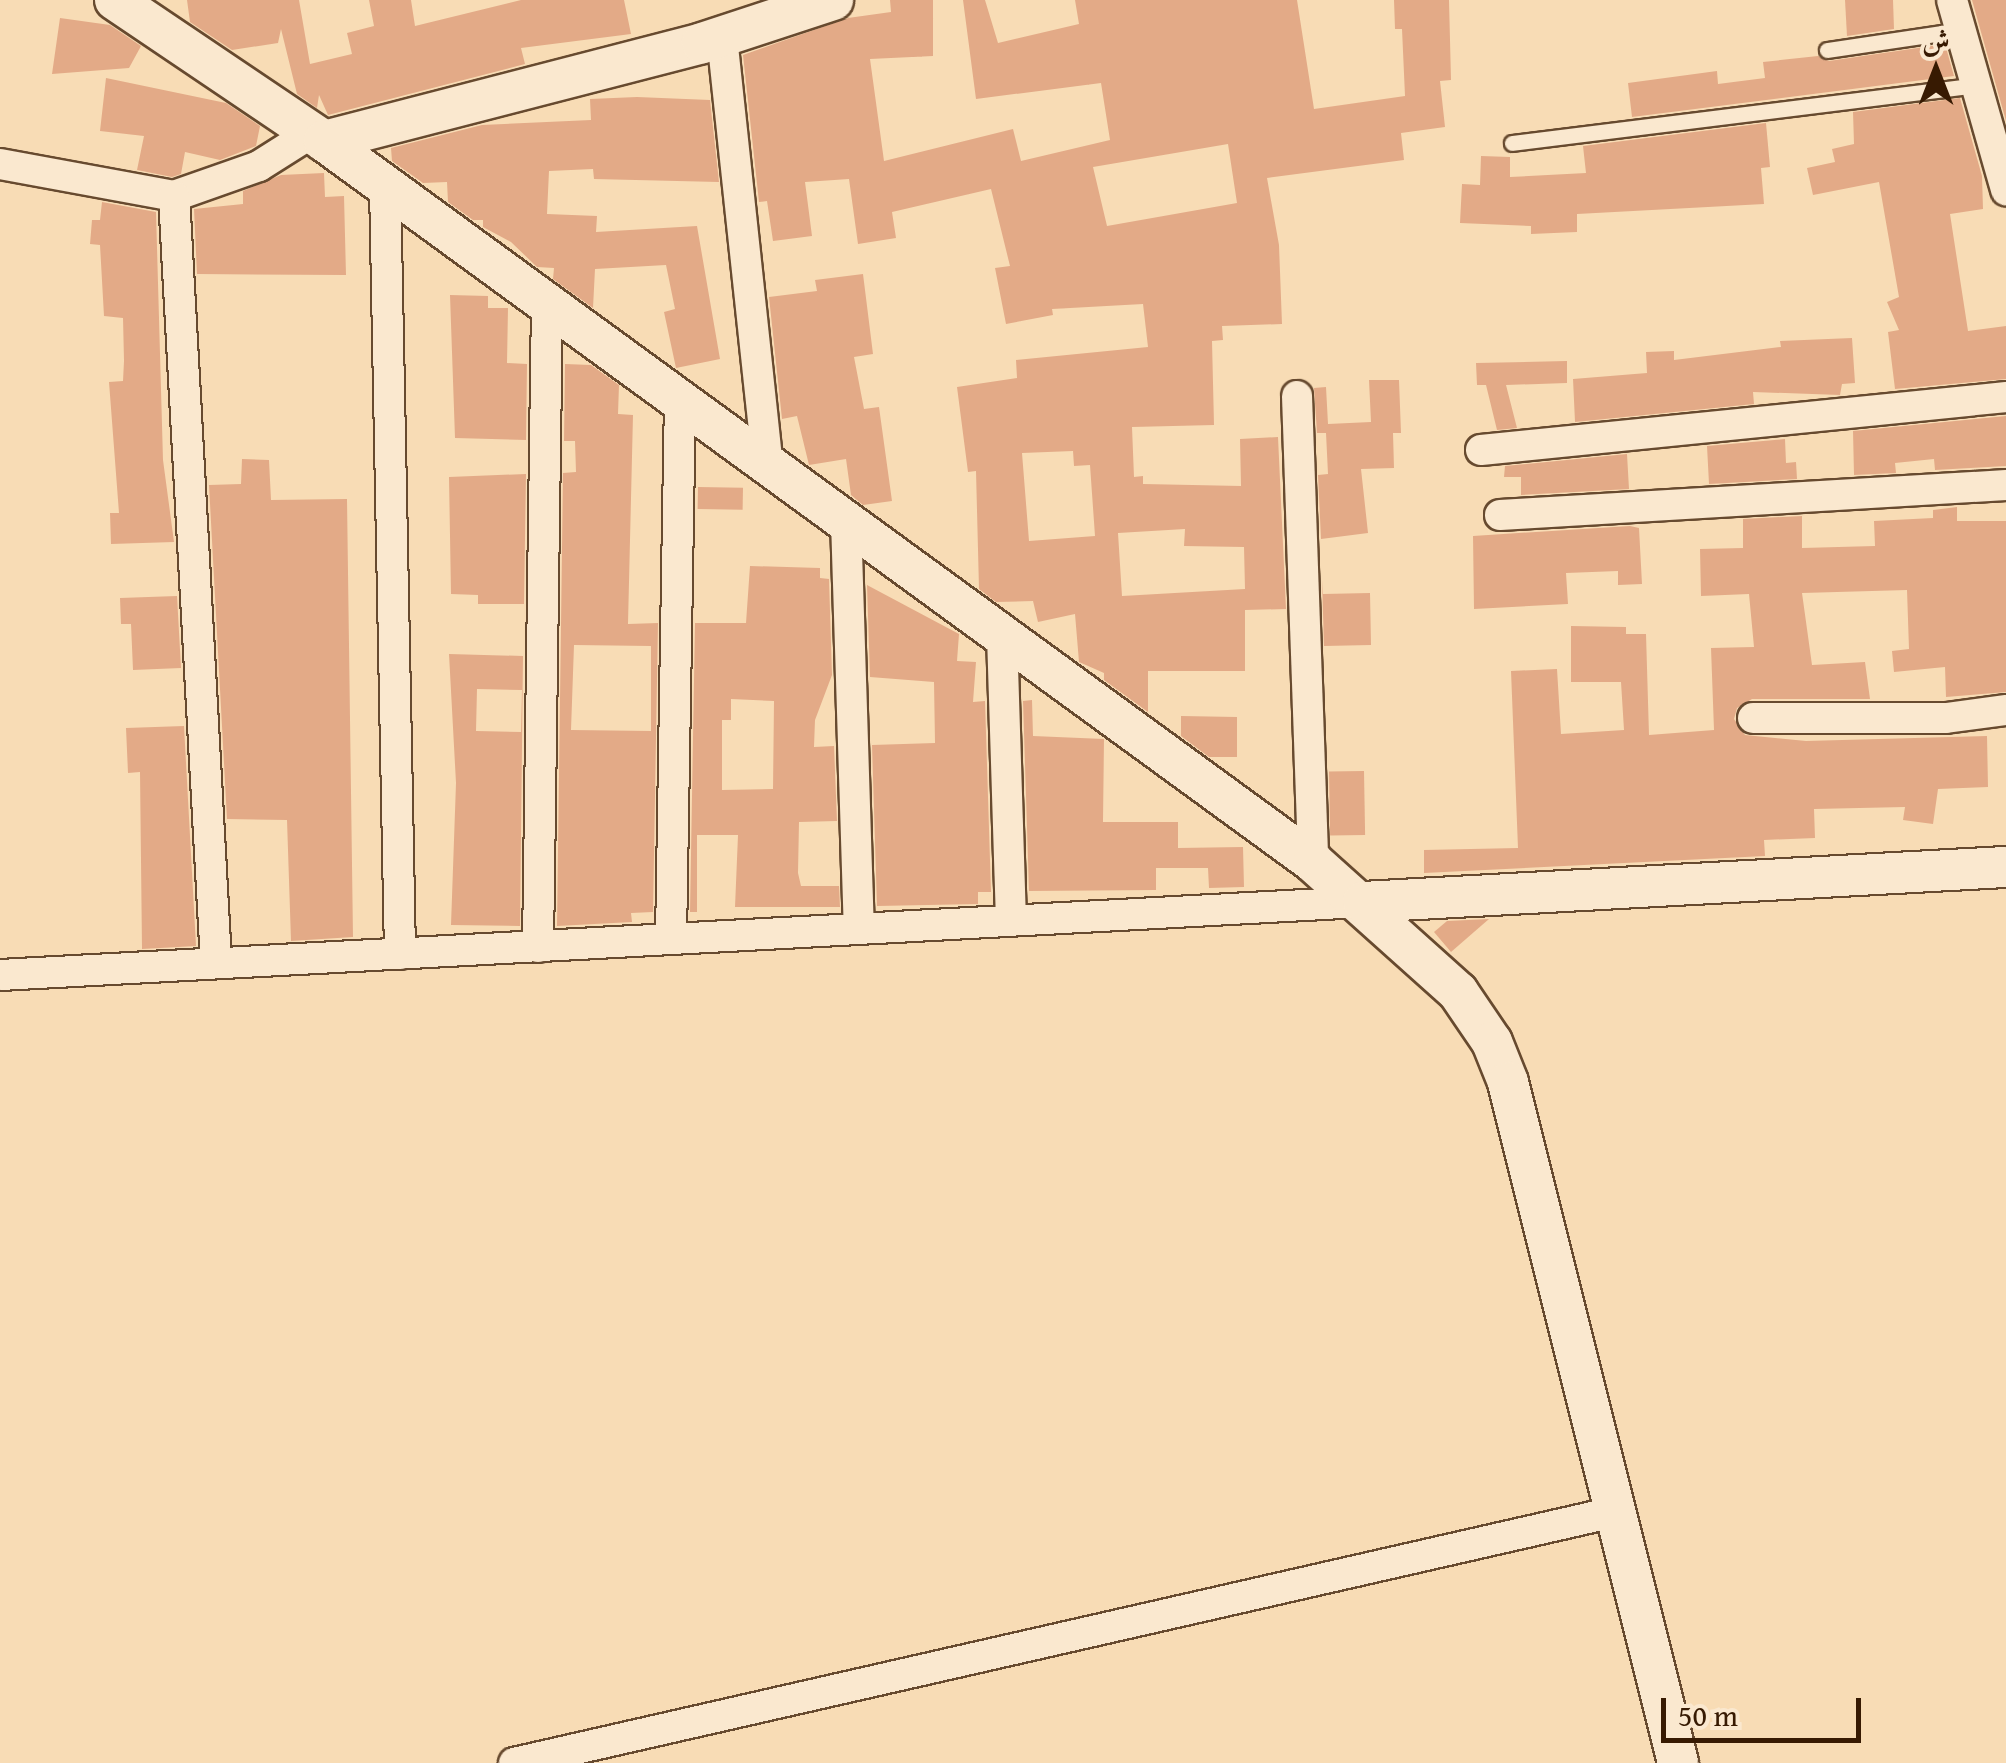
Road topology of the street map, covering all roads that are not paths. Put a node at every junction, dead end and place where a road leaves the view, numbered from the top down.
1 (833, 0) edge
2 (1952, 0) edge
3 (119, 1) edge
4 (1962, 30) junction
5 (722, 36) junction
6 (1827, 50) dead end
7 (1976, 84) junction
8 (316, 138) junction
9 (1512, 143) dead end
10 (0, 164) edge
11 (385, 186) junction
12 (2006, 190) edge
13 (174, 196) junction
14 (547, 300) junction
15 (1296, 396) dead end
16 (2006, 397) edge
17 (680, 398) junction
18 (1481, 450) dead end
19 (768, 465) junction
20 (2006, 485) edge
21 (1500, 515) dead end
22 (846, 520) junction
23 (1002, 636) junction
24 (2006, 710) edge
25 (1753, 718) dead end
26 (1314, 862) junction
27 (2006, 867) edge
28 (1363, 902) junction
29 (1012, 921) junction
30 (859, 929) junction
31 (671, 940) junction
32 (538, 946) junction
33 (400, 954) junction
34 (216, 962) junction
35 (0, 976) edge
36 (1619, 1511) junction
37 (514, 1763) edge
38 (1678, 1763) edge

1 - 5 street
2 - 4 street
3 - 8 street
4 - 6 lane
4 - 7 street
5 - 8 street
5 - 19 street
7 - 9 lane
7 - 12 street
8 - 11 street
8 - 13 street
10 - 13 street
11 - 14 street
11 - 33 street
13 - 34 street
14 - 17 street
14 - 32 street
15 - 26 street
16 - 18 street
17 - 19 street
17 - 31 street
19 - 22 street
20 - 21 street
22 - 23 street
22 - 30 street
23 - 26 street
23 - 29 street
24 - 25 street
26 - 28 street
27 - 28 street
28 - 29 street
28 - 36 street
29 - 30 street
30 - 31 street
31 - 32 street
32 - 33 street
33 - 34 street
34 - 35 street
36 - 37 street
36 - 38 street

